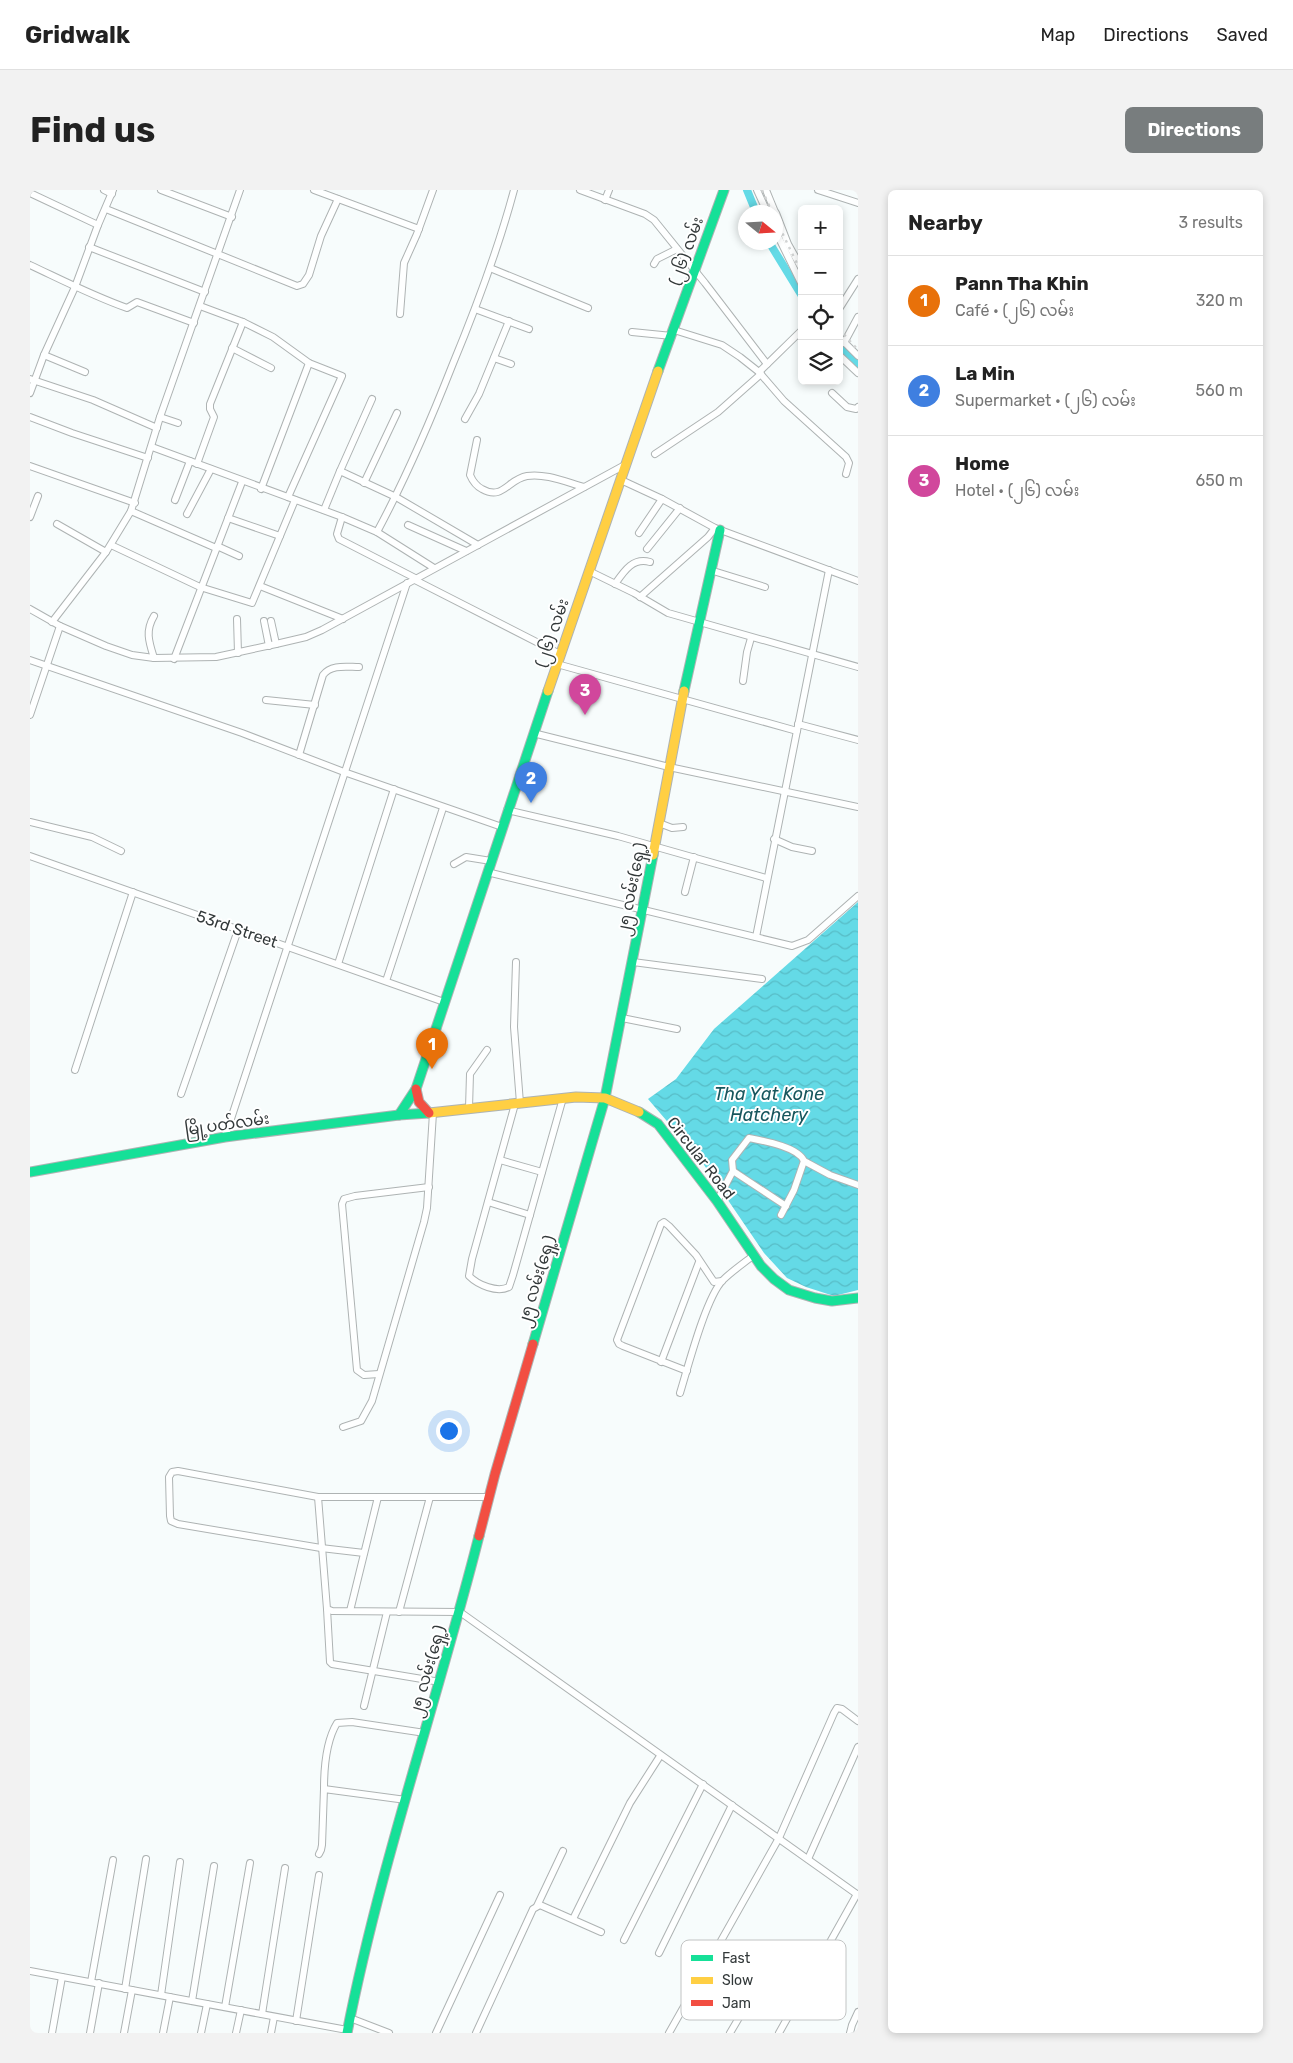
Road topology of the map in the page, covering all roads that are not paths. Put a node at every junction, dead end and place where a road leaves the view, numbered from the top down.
1 (104, 190) edge
2 (161, 190) edge
3 (240, 190) edge
4 (314, 190) edge
5 (433, 190) edge
6 (514, 190) edge
7 (580, 190) edge
8 (609, 190) edge
9 (724, 190) edge
10 (757, 190) edge
11 (766, 190) edge
12 (818, 190) edge
13 (112, 192) edge
14 (30, 193) edge
15 (338, 199) junction
16 (606, 200) junction
17 (858, 203) edge
18 (764, 205) edge
19 (772, 205) edge
20 (106, 209) junction
21 (232, 217) junction
22 (98, 225) junction
23 (419, 229) junction
24 (783, 232) edge
25 (783, 246) edge
26 (89, 247) junction
27 (677, 249) junction
28 (218, 254) junction
29 (798, 262) edge
30 (654, 264) dead end
31 (31, 267) edge
32 (490, 268) junction
33 (695, 270) junction
34 (798, 277) edge
35 (858, 279) edge
36 (75, 287) junction
37 (205, 292) junction
38 (843, 303) edge
39 (200, 306) junction
40 (588, 308) dead end
41 (476, 309) junction
42 (400, 314) dead end
43 (858, 317) edge
44 (509, 321) junction
45 (243, 322) junction
46 (194, 323) junction
47 (529, 329) dead end
48 (632, 332) dead end
49 (673, 333) junction
50 (798, 334) edge
51 (843, 339) edge
52 (843, 341) edge
53 (232, 348) junction
54 (44, 355) junction
55 (858, 356) edge
56 (494, 358) junction
57 (843, 359) edge
58 (309, 363) junction
59 (511, 364) dead end
60 (767, 364) junction
61 (271, 368) dead end
62 (86, 372) dead end
63 (760, 373) junction
64 (858, 373) edge
65 (32, 380) edge
66 (30, 393) edge
67 (832, 393) dead end
68 (372, 399) dead end
69 (857, 408) edge
70 (397, 413) dead end
71 (30, 417) edge
72 (160, 417) junction
73 (466, 419) dead end
74 (178, 423) dead end
75 (156, 428) junction
76 (477, 440) dead end
77 (152, 447) junction
78 (655, 454) dead end
79 (148, 458) junction
80 (190, 461) junction
81 (198, 464) junction
82 (30, 466) edge
83 (624, 466) junction
84 (210, 469) junction
85 (340, 471) junction
86 (846, 474) dead end
87 (620, 480) junction
88 (242, 482) junction
89 (364, 483) junction
90 (584, 487) junction
91 (261, 489) junction
92 (38, 496) dead end
93 (288, 498) junction
94 (396, 498) junction
95 (662, 499) junction
96 (175, 500) dead end
97 (295, 500) junction
98 (135, 503) junction
99 (680, 508) junction
100 (324, 510) junction
101 (131, 511) junction
102 (187, 514) dead end
103 (30, 517) edge
104 (342, 517) junction
105 (228, 518) junction
106 (58, 524) dead end
107 (408, 525) dead end
108 (717, 529) junction
109 (377, 532) junction
110 (639, 533) dead end
111 (280, 536) junction
112 (111, 545) junction
113 (478, 545) junction
114 (217, 547) junction
115 (647, 549) dead end
116 (466, 551) junction
117 (106, 552) junction
118 (239, 556) dead end
119 (650, 562) dead end
120 (434, 568) junction
121 (710, 570) junction
122 (829, 570) junction
123 (589, 572) junction
124 (412, 580) junction
125 (858, 580) edge
126 (615, 584) junction
127 (260, 586) junction
128 (200, 587) junction
129 (765, 587) dead end
130 (640, 598) junction
131 (30, 609) edge
132 (154, 616) dead end
133 (237, 619) dead end
134 (343, 619) junction
135 (268, 621) dead end
136 (52, 622) junction
137 (698, 623) junction
138 (60, 626) junction
139 (751, 638) junction
140 (273, 645) junction
141 (238, 653) junction
142 (560, 654) junction
143 (813, 656) junction
144 (154, 658) junction
145 (174, 658) junction
146 (30, 660) edge
147 (557, 664) junction
148 (46, 666) junction
149 (359, 667) dead end
150 (858, 667) edge
151 (743, 681) dead end
152 (683, 698) junction
153 (266, 700) dead end
154 (315, 705) junction
155 (30, 715) edge
156 (798, 727) junction
157 (533, 733) junction
158 (858, 740) edge
159 (299, 755) junction
160 (668, 767) junction
161 (344, 772) junction
162 (394, 789) junction
163 (784, 793) junction
164 (858, 807) edge
165 (443, 808) junction
166 (507, 810) junction
167 (30, 822) edge
168 (659, 823) junction
169 (502, 827) junction
170 (683, 827) dead end
171 (774, 839) junction
172 (654, 846) junction
173 (121, 851) dead end
174 (812, 851) dead end
175 (30, 856) edge
176 (694, 857) junction
177 (491, 861) junction
178 (454, 864) dead end
179 (487, 872) junction
180 (766, 878) junction
181 (133, 892) junction
182 (685, 892) dead end
183 (858, 896) edge
184 (641, 910) junction
185 (238, 930) junction
186 (756, 937) junction
187 (288, 947) junction
188 (516, 962) dead end
189 (633, 962) junction
190 (338, 964) junction
191 (762, 979) dead end
192 (386, 981) junction
193 (444, 1002) junction
194 (622, 1018) junction
195 (677, 1029) dead end
196 (487, 1050) dead end
197 (74, 1070) dead end
198 (416, 1090) junction
199 (181, 1094) dead end
200 (563, 1098) junction
201 (605, 1098) junction
202 (517, 1104) junction
203 (469, 1108) junction
204 (431, 1113) junction
205 (399, 1114) junction
206 (225, 1137) junction
207 (500, 1160) junction
208 (804, 1161) junction
209 (733, 1171) junction
210 (30, 1172) edge
211 (542, 1172) junction
212 (858, 1185) edge
213 (429, 1187) junction
214 (717, 1201) junction
215 (488, 1202) junction
216 (786, 1206) junction
217 (530, 1215) junction
218 (781, 1215) dead end
219 (754, 1255) junction
220 (698, 1262) junction
221 (722, 1280) junction
222 (858, 1298) edge
223 (661, 1362) junction
224 (687, 1371) junction
225 (378, 1374) junction
226 (680, 1393) dead end
227 (343, 1427) dead end
228 (318, 1497) junction
229 (378, 1497) junction
230 (430, 1497) junction
231 (489, 1497) junction
232 (321, 1548) junction
233 (364, 1553) junction
234 (327, 1609) junction
235 (350, 1611) junction
236 (387, 1612) junction
237 (399, 1612) junction
238 (460, 1612) junction
239 (373, 1670) junction
240 (440, 1682) junction
241 (364, 1706) dead end
242 (858, 1721) edge
243 (425, 1733) junction
244 (858, 1747) edge
245 (660, 1756) junction
246 (703, 1784) junction
247 (324, 1789) junction
248 (406, 1800) junction
249 (732, 1805) junction
250 (780, 1838) junction
251 (563, 1851) dead end
252 (318, 1854) dead end
253 (146, 1859) dead end
254 (808, 1859) junction
255 (113, 1860) dead end
256 (180, 1862) dead end
257 (250, 1863) dead end
258 (214, 1866) dead end
259 (285, 1868) dead end
260 (319, 1875) dead end
261 (857, 1894) edge
262 (500, 1895) dead end
263 (537, 1906) junction
264 (573, 1919) junction
265 (601, 1932) dead end
266 (624, 1940) dead end
267 (722, 1940) edge
268 (832, 1940) edge
269 (659, 1953) dead end
270 (30, 1971) edge
271 (62, 1977) junction
272 (91, 1982) junction
273 (99, 1983) junction
274 (129, 1989) junction
275 (161, 1995) junction
276 (170, 1997) junction
277 (192, 2001) junction
278 (207, 2004) junction
279 (225, 2007) junction
280 (241, 2010) junction
281 (681, 2012) edge
282 (858, 2012) edge
283 (262, 2014) junction
284 (274, 2017) junction
285 (350, 2018) junction
286 (738, 2020) edge
287 (787, 2020) edge
288 (296, 2021) junction
289 (347, 2032) edge
290 (52, 2033) edge
291 (90, 2033) edge
292 (124, 2033) edge
293 (163, 2033) edge
294 (200, 2033) edge
295 (236, 2033) edge
296 (271, 2033) edge
297 (389, 2033) edge
298 (436, 2033) edge
299 (476, 2033) edge
300 (669, 2033) edge
301 (730, 2033) edge
302 (779, 2033) edge
303 (850, 2033) edge

1 - 13 street
2 - 21 street
3 - 21 street
4 - 15 street
5 - 23 street
6 - 32 street
7 - 16 street
8 - 16 street
9 - 33 street, (၂၆) လမ်း
10 - 18 street
11 - 19 street
12 - 17 street
13 - 20 street
14 - 22 street
15 - 23 street
15 - 28 street
16 - 27 street
20 - 22 street
20 - 28 street
21 - 28 street
22 - 26 street
23 - 42 street
24 - 29 street
25 - 34 street
26 - 36 street
26 - 37 street
27 - 30 street
27 - 33 street
28 - 37 street
31 - 36 street
32 - 40 street
32 - 41 street
33 - 49 street, (၂၆) လမ်း
33 - 60 street
35 - 38 street
36 - 46 street
36 - 54 street
37 - 39 street
39 - 45 street
39 - 46 street
41 - 44 street
41 - 94 street
43 - 51 street
44 - 47 street
44 - 56 street
45 - 53 street
45 - 58 street
46 - 72 street
48 - 49 street
49 - 63 street
49 - 83 street, (၂၆) လမ်း
50 - 60 street
52 - 55 street
53 - 61 street
53 - 81 street
54 - 62 street
54 - 65 street
56 - 59 street
56 - 73 street
57 - 64 street
58 - 91 street
58 - 93 street
60 - 63 street
63 - 78 street
63 - 86 street
65 - 66 street
65 - 75 street
67 - 69 street
68 - 85 street
70 - 89 street
71 - 79 street
72 - 74 street
72 - 75 street
75 - 77 street
76 - 90 street
77 - 79 street
77 - 80 street
79 - 98 street
80 - 81 street
80 - 96 street
81 - 84 street
82 - 98 street
83 - 87 street, (၂၆) လမ်း
83 - 90 street
84 - 88 street
84 - 102 street
85 - 89 street
85 - 100 street
87 - 95 street
87 - 123 street, (၂၆) လမ်း
88 - 91 street
88 - 105 street
89 - 94 street
90 - 113 street
91 - 93 street
92 - 103 street
93 - 97 street
94 - 109 street
94 - 113 street
95 - 99 street
95 - 110 street
97 - 100 street
97 - 111 street
98 - 101 street
99 - 108 street
99 - 115 street
100 - 104 street
101 - 112 street
101 - 114 street
104 - 109 street
104 - 124 street
105 - 111 street
105 - 114 street
106 - 117 street
107 - 116 street
108 - 121 street, ၂၅ လမ်း(ရှေ့)
108 - 122 street
108 - 130 street
109 - 120 street
111 - 127 street
112 - 117 street
112 - 128 street
113 - 116 street
114 - 118 street
114 - 128 street
116 - 120 street
117 - 136 street
119 - 126 street
120 - 124 street
121 - 129 street
121 - 137 street, ၂၅ လမ်း(ရှေ့)
122 - 125 street
122 - 143 street
123 - 126 street
123 - 142 street, (၂၆) လမ်း
124 - 134 street
124 - 142 street
124 - 161 street
126 - 130 street
127 - 128 street
127 - 134 street
128 - 145 street
130 - 137 street
131 - 136 street
132 - 144 street
133 - 141 street
134 - 140 street
135 - 140 street
136 - 138 street
137 - 139 street
137 - 152 street, ၂၅ လမ်း(ရှေ့)
138 - 144 street
138 - 148 street
139 - 143 street
139 - 151 street
140 - 141 street
141 - 145 street
142 - 147 street, (၂၆) လမ်း
143 - 150 street
143 - 156 street
144 - 145 street
146 - 148 street
147 - 152 street
147 - 157 street, (၂၆) လမ်း
148 - 155 street
148 - 159 street
149 - 154 street
152 - 156 street
152 - 160 street, ၂၅ လမ်း(ရှေ့)
153 - 154 street
154 - 159 street
156 - 158 street
156 - 163 street
157 - 160 street
157 - 166 street, (၂၆) လမ်း
159 - 161 street
160 - 163 street
160 - 168 street, ၂၅ လမ်း(ရှေ့)
161 - 162 street
161 - 187 street
162 - 165 street
162 - 190 street
163 - 164 street
163 - 171 street
165 - 169 street
165 - 192 street
166 - 169 street, (၂၆) လမ်း
166 - 172 street
167 - 173 street
168 - 170 street
168 - 172 street, ၂၅ လမ်း(ရှေ့)
169 - 177 street, (၂၆) လမ်း
171 - 174 street
171 - 180 street
172 - 176 street
172 - 184 street, ၂၅ လမ်း(ရှေ့)
175 - 181 street, 53rd Street
176 - 180 street
176 - 182 street
177 - 178 street
177 - 179 street, (၂၆) လမ်း
179 - 184 street
179 - 193 street, (၂၆) လမ်း
180 - 186 street
181 - 185 street, 53rd Street
181 - 197 street
183 - 186 street
184 - 186 street
184 - 189 street, ၂၅ လမ်း(ရှေ့)
185 - 187 street, 53rd Street
185 - 199 street
187 - 190 street, 53rd Street
187 - 206 street
188 - 202 street
189 - 191 street
189 - 194 street, ၂၅ လမ်း(ရှေ့)
190 - 192 street, 53rd Street
192 - 193 street, 53rd Street
193 - 198 street, (၂၆) လမ်း
194 - 195 street
194 - 201 street, ၂၅ လမ်း(ရှေ့)
196 - 203 street
198 - 204 street
198 - 205 street, (၂၆) လမ်း
200 - 201 street, Circular Road
200 - 202 street, Circular Road
200 - 211 street
201 - 214 street, Circular Road
201 - 231 street, ၂၅ လမ်း(ရှေ့)
202 - 203 street, Circular Road
202 - 207 street
203 - 204 street, Circular Road
204 - 205 street, မြို့ပတ်လမ်း
204 - 213 street
205 - 206 street, မြို့ပတ်လမ်း
206 - 210 street, မြို့ပတ်လမ်း
207 - 211 street
207 - 215 street
208 - 209 street
208 - 212 street
208 - 216 street
209 - 214 street
209 - 216 street
211 - 217 street
213 - 225 street
213 - 225 street
214 - 219 street, Circular Road
215 - 217 street
215 - 217 street
216 - 218 street
219 - 221 street
219 - 222 street, Circular Road
220 - 221 street
220 - 223 street
220 - 223 street
221 - 224 street
223 - 224 street
224 - 226 street
225 - 227 street
228 - 229 street
228 - 232 street
228 - 232 street
229 - 230 street
229 - 233 street
230 - 231 street
230 - 237 street
231 - 238 street, ၂၅ လမ်း(ရှေ့)
232 - 233 street
232 - 234 street
233 - 235 street
234 - 235 street
234 - 239 street
235 - 236 street
236 - 237 street
236 - 239 street
237 - 238 street
238 - 240 street, ၂၅ လမ်း(ရှေ့)
238 - 245 street
239 - 240 street
239 - 241 street
240 - 243 street, ၂၅ လမ်း(ရှေ့)
242 - 250 street
243 - 247 street
243 - 248 street, ၂၅ လမ်း(ရှေ့)
244 - 254 street
245 - 246 street
245 - 264 street
246 - 249 street
246 - 266 street
247 - 248 street
247 - 252 street
248 - 285 street, ၂၅ လမ်း(ရှေ့)
249 - 250 street
249 - 269 street
250 - 254 street
250 - 267 street
251 - 263 street
253 - 274 street
254 - 261 street
255 - 272 street
256 - 275 street
257 - 279 street
258 - 277 street
259 - 283 street
260 - 288 street
261 - 268 street
262 - 298 street
263 - 264 street
263 - 299 street
264 - 265 street
270 - 271 street
271 - 272 street
271 - 290 street
272 - 273 street
273 - 274 street
273 - 291 street
274 - 275 street
274 - 292 street
275 - 276 street
276 - 277 street
276 - 293 street
277 - 278 street
278 - 279 street
278 - 294 street
279 - 280 street
280 - 283 street
280 - 295 street
281 - 300 street
282 - 303 street
283 - 284 street
284 - 288 street
284 - 296 street
285 - 289 street, ၂၅ လမ်း(ရှေ့)
285 - 297 street
286 - 301 street
287 - 302 street
288 - 289 street

